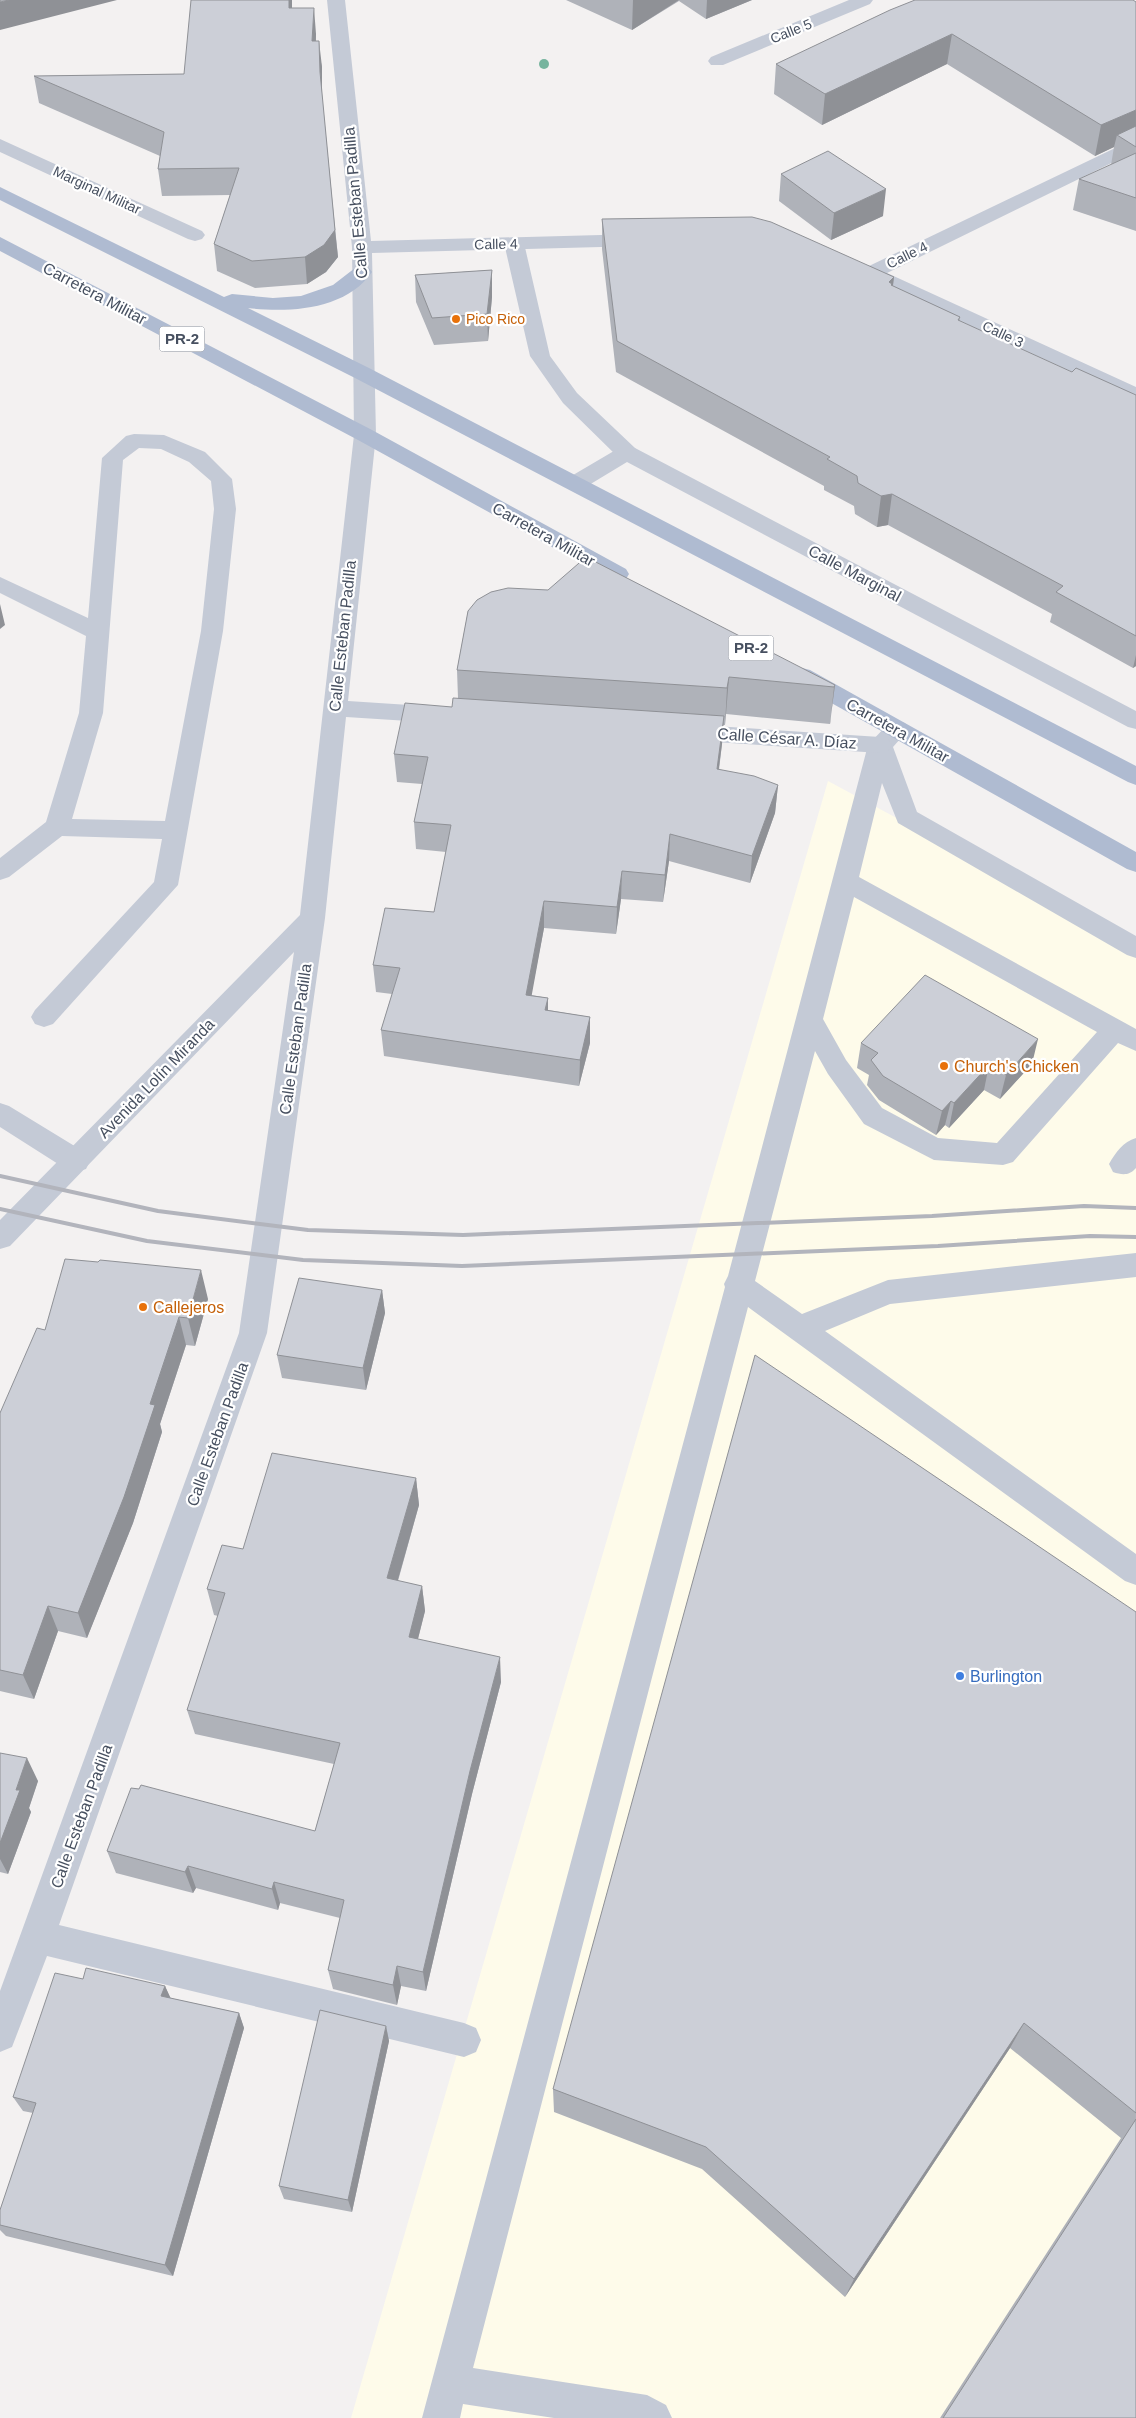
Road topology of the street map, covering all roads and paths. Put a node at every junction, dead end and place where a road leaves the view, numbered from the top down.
1 (336, 0) edge
2 (864, 0) edge
3 (717, 61) dead end
4 (1136, 144) edge
5 (0, 145) edge
6 (0, 193) edge
7 (195, 235) dead end
8 (658, 240) edge
9 (0, 243) edge
10 (514, 243) junction
11 (362, 247) junction
12 (844, 266) edge
13 (362, 272) junction
14 (871, 273) junction
15 (208, 296) junction
16 (362, 373) junction
17 (1136, 395) edge
18 (365, 435) junction
19 (627, 453) junction
20 (576, 483) junction
21 (0, 584) edge
22 (635, 584) edge
23 (97, 632) junction
24 (784, 666) edge
25 (334, 708) junction
26 (463, 717) edge
27 (1136, 720) edge
28 (662, 730) edge
29 (888, 737) junction
30 (1136, 776) edge
31 (57, 827) junction
32 (177, 830) junction
33 (1136, 863) edge
34 (0, 871) edge
35 (844, 880) junction
36 (312, 918) junction
37 (1136, 948) edge
38 (44, 1017) dead end
39 (810, 1020) junction
40 (1125, 1035) edge
41 (0, 1114) edge
42 (76, 1160) junction
43 (0, 1238) edge
44 (1136, 1265) edge
45 (738, 1284) junction
46 (800, 1328) junction
47 (1136, 1571) edge
48 (38, 1937) junction
49 (0, 2035) edge
50 (464, 2040) dead end
51 (450, 2383) junction
52 (441, 2418) edge
53 (653, 2418) edge

1 - 11 street, Calle Esteban Padilla
2 - 3 street, Calle 5
4 - 14 street, Calle 4
5 - 7 street, Marginal Militar
6 - 15 main road
8 - 10 street, Calle 4
9 - 18 main road, Carretera Militar / PR-2
10 - 11 street, Calle 4
10 - 19 street, Calle Marginal
11 - 13 street, Calle Esteban Padilla
12 - 14 street, Calle 4
13 - 15 main road
13 - 16 street, Calle Esteban Padilla
14 - 17 street, Calle 3
15 - 16 main road
16 - 18 street, Calle Esteban Padilla
16 - 20 main road
18 - 22 main road, Carretera Militar / PR-2
18 - 25 street, Calle Esteban Padilla
19 - 20 street
19 - 27 street, Calle Marginal
20 - 30 main road
21 - 23 street
23 - 31 street
23 - 32 street
24 - 29 main road, Carretera Militar / PR-2
25 - 26 street
25 - 36 street, Calle Esteban Padilla
28 - 29 street, Calle César A. Díaz
29 - 33 main road, Carretera Militar / PR-2
29 - 35 street
29 - 37 street
31 - 32 street
31 - 34 street
32 - 38 street
35 - 39 street
35 - 40 street
36 - 42 street, Avenida Lolín Miranda
36 - 48 street, Calle Esteban Padilla
39 - 40 street
39 - 45 street
41 - 42 street
42 - 43 street, Avenida Lolín Miranda
44 - 46 street
45 - 46 street
45 - 51 street
46 - 47 street
48 - 49 street, Calle Esteban Padilla
48 - 50 street
51 - 52 street
51 - 53 street

